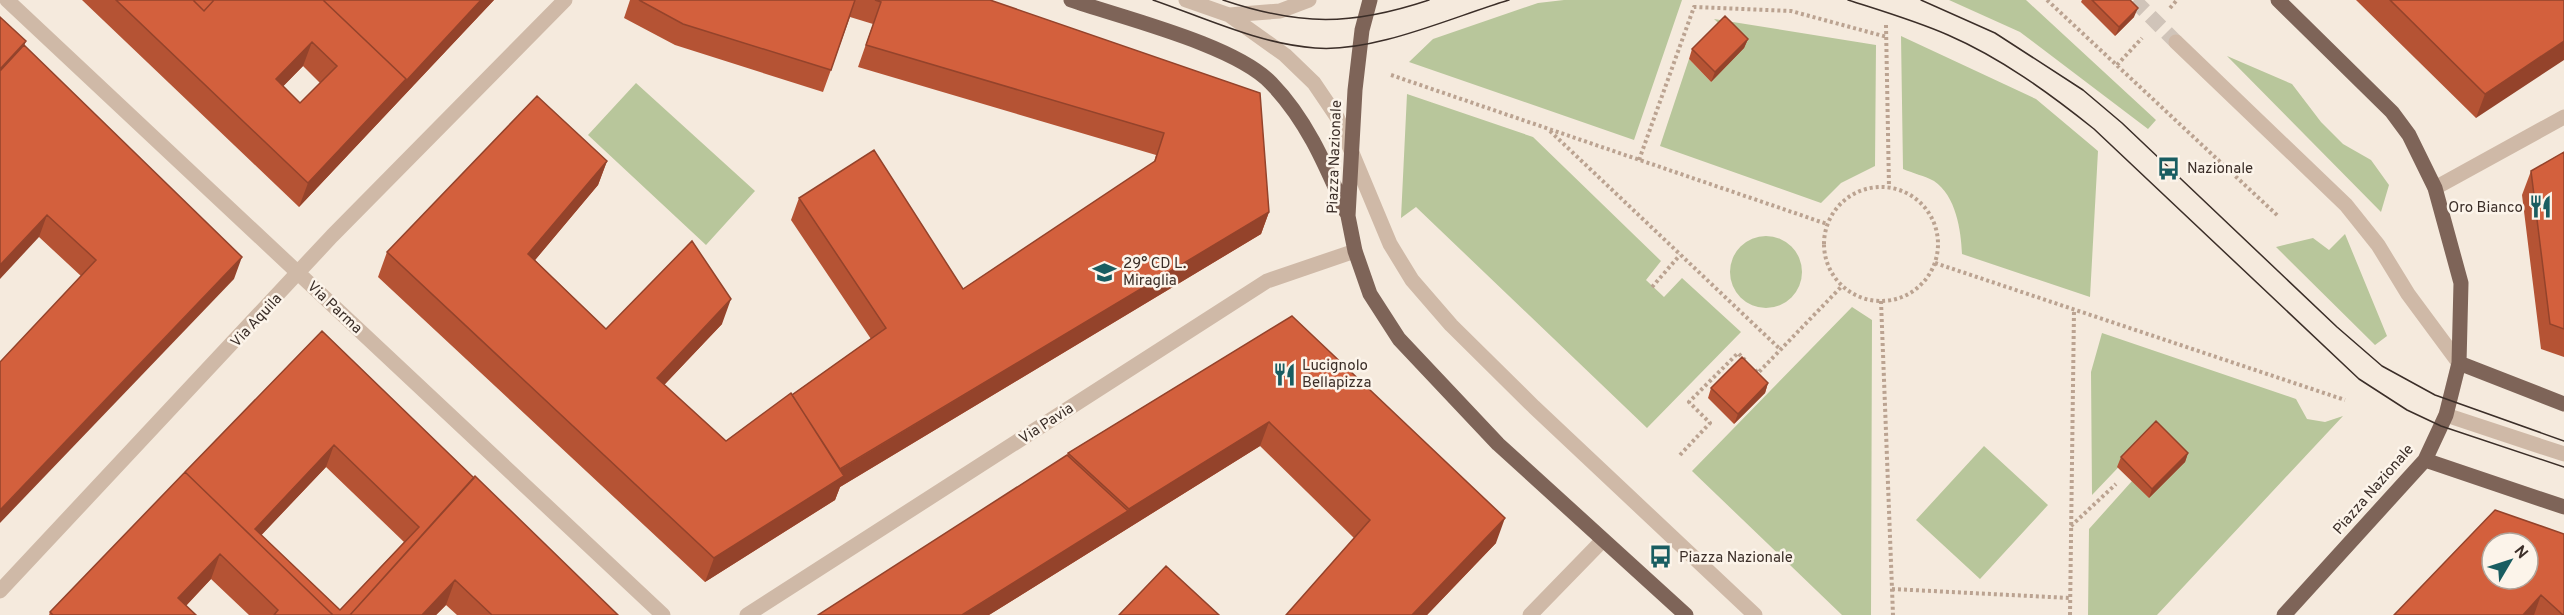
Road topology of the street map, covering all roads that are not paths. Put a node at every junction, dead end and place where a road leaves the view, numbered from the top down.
1 (7, 0) edge
2 (565, 0) edge
3 (1071, 0) edge
4 (1186, 0) edge
5 (1309, 0) edge
6 (1370, 0) edge
7 (2278, 0) edge
8 (1229, 15) junction
9 (2176, 42) tunnel mouth
10 (2564, 117) edge
11 (1352, 152) junction
12 (2435, 189) junction
13 (1348, 216) junction
14 (1355, 251) junction
15 (299, 274) junction
16 (2459, 363) junction
17 (2564, 404) edge
18 (2446, 415) junction
19 (2564, 454) edge
20 (2426, 460) junction
21 (2564, 507) edge
22 (1603, 540) junction
23 (0, 591) edge
24 (663, 615) edge
25 (747, 615) edge
26 (1530, 615) edge
27 (1686, 615) edge
28 (1755, 615) edge
29 (2284, 615) edge

1 - 15 street, Via Parma
2 - 15 street, Via Aquila
3 - 13 main road
4 - 8 street
5 - 8 street
6 - 11 main road, Piazza Nazionale
7 - 12 main road, Piazza Nazionale
8 - 11 street
9 - 16 street
10 - 12 street
11 - 13 main road, Piazza Nazionale
11 - 28 street
12 - 16 main road, Piazza Nazionale
13 - 14 main road, Piazza Nazionale
14 - 22 main road, Piazza Nazionale
14 - 25 street, Via Pavia
15 - 23 street, Via Aquila
15 - 24 street, Via Parma
16 - 17 main road
16 - 18 main road, Piazza Nazionale
18 - 19 street
18 - 20 main road, Piazza Nazionale
20 - 21 main road
20 - 29 main road, Piazza Nazionale
22 - 26 street
22 - 27 main road, Piazza Nazionale

